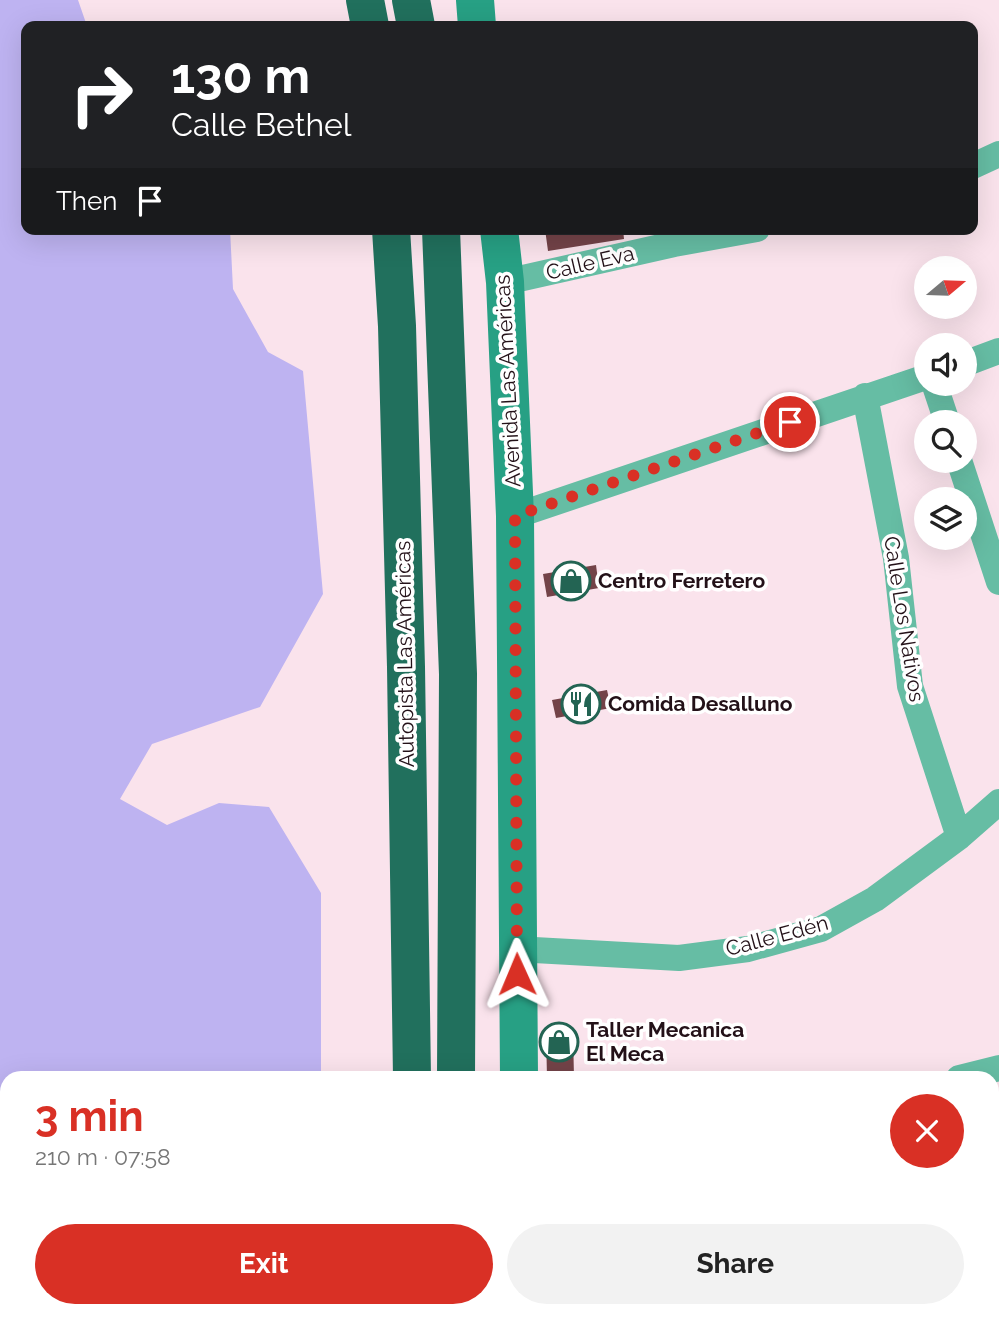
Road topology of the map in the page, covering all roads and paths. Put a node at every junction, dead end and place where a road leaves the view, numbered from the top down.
1 (365, 0) edge
2 (411, 0) edge
3 (475, 0) edge
4 (369, 21) edge
5 (415, 21) edge
6 (477, 21) edge
7 (999, 154) edge
8 (978, 164) edge
9 (391, 235) edge
10 (441, 235) edge
11 (500, 235) edge
12 (724, 235) edge
13 (505, 282) junction
14 (999, 351) edge
15 (977, 359) edge
16 (914, 381) edge
17 (865, 396) junction
18 (963, 473) edge
19 (515, 516) junction
20 (999, 582) edge
21 (999, 802) edge
22 (959, 837) junction
23 (516, 948) junction
24 (412, 1071) edge
25 (456, 1071) edge
26 (519, 1071) edge

1 - 4 highway
2 - 5 highway
3 - 6 main road
7 - 8 street
9 - 24 highway, Autopista Las Américas
10 - 25 highway
11 - 13 main road, Avenida Las Américas
12 - 13 street, Calle Eva
13 - 19 main road, Avenida Las Américas
14 - 15 street
16 - 17 street
17 - 19 street
17 - 22 street, Calle Los Nativos
18 - 20 street
19 - 23 main road, Avenida Las Américas
21 - 22 street, Calle Edén
22 - 23 street, Calle Edén
23 - 26 main road, Avenida Las Américas

